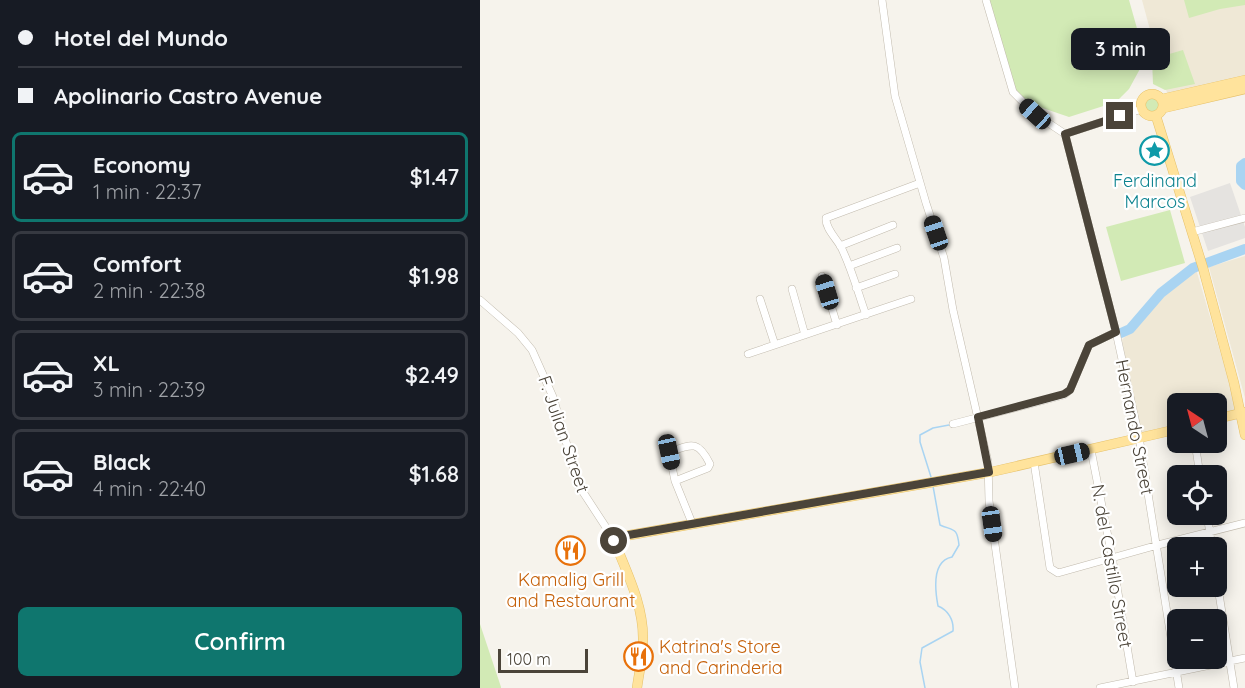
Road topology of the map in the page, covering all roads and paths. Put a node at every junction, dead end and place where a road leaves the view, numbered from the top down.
1 (882, 0) edge
2 (986, 0) edge
3 (1245, 80) edge
4 (1245, 89) edge
5 (1163, 103) junction
6 (1142, 109) junction
7 (1156, 116) junction
8 (1065, 134) junction
9 (920, 183) junction
10 (1245, 218) edge
11 (892, 225) dead end
12 (1192, 232) junction
13 (840, 246) junction
14 (897, 248) dead end
15 (849, 266) junction
16 (895, 274) dead end
17 (822, 276) dead end
18 (856, 288) junction
19 (792, 289) dead end
20 (760, 299) dead end
21 (911, 299) dead end
22 (480, 300) edge
23 (866, 315) junction
24 (837, 325) junction
25 (1116, 332) junction
26 (806, 335) junction
27 (775, 345) junction
28 (748, 354) dead end
29 (1243, 413) edge
30 (978, 417) junction
31 (1227, 417) edge
32 (953, 424) dead end
33 (1167, 431) edge
34 (1245, 435) edge
35 (1139, 437) junction
36 (1091, 450) junction
37 (1034, 462) junction
38 (989, 472) junction
39 (675, 481) junction
40 (692, 523) junction
41 (1245, 523) edge
42 (1209, 525) edge
43 (1210, 532) junction
44 (1211, 537) edge
45 (613, 538) junction
46 (1158, 545) junction
47 (1112, 557) junction
48 (1220, 597) edge
49 (1245, 658) edge
50 (1230, 662) junction
51 (1176, 673) junction
52 (1133, 682) junction
53 (1113, 687) edge
54 (637, 688) edge
55 (1015, 688) edge
56 (1100, 688) edge
57 (1179, 688) edge
58 (1234, 688) edge

1 - 9 street
2 - 8 street
3 - 5 main road
4 - 5 main road
5 - 6 main road
5 - 7 main road
6 - 7 main road
6 - 8 street
7 - 12 main road
8 - 25 street, Hernando Street
9 - 13 street
9 - 30 street
10 - 12 street
11 - 13 street
12 - 29 main road
13 - 15 street
14 - 15 street
15 - 18 street
16 - 18 street
17 - 24 street
18 - 23 street
19 - 26 street
20 - 27 street
21 - 23 street
22 - 45 street, F. Julian Street
23 - 24 street
24 - 26 street
25 - 30 street
25 - 35 street, Hernando Street
26 - 27 street
27 - 28 street
29 - 31 main road
29 - 34 main road
30 - 32 street
30 - 38 street
33 - 35 main road
35 - 36 main road
35 - 46 street, Hernando Street
36 - 37 main road
36 - 47 street, N. del Castillo Street
37 - 38 main road
37 - 47 street
38 - 40 main road
38 - 55 street
39 - 39 street
39 - 40 street
40 - 45 main road
41 - 43 street
42 - 43 street
43 - 44 street
43 - 46 street
45 - 54 main road, F. Julian Street
46 - 47 street
46 - 51 street, Hernando Street
47 - 52 street, N. del Castillo Street
48 - 50 street
49 - 50 street
50 - 51 street
50 - 58 street
51 - 52 street
51 - 57 street, Hernando Street
52 - 53 street
53 - 56 street

